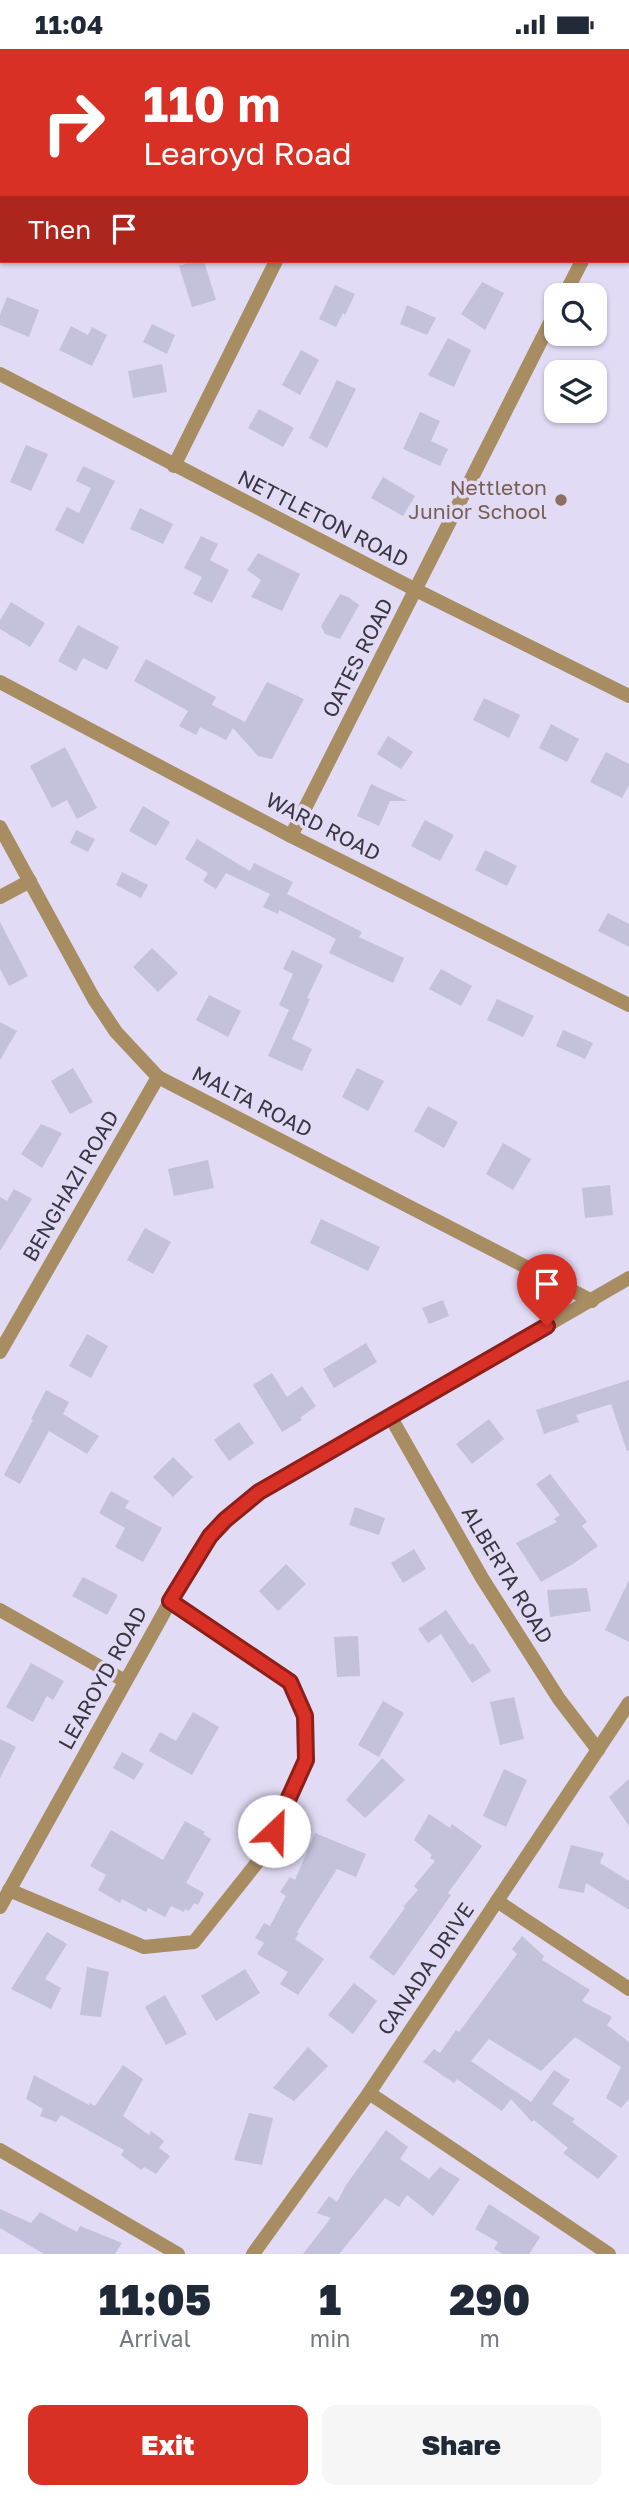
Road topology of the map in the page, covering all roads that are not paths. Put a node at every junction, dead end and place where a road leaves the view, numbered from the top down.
1 (275, 263) edge
2 (581, 263) edge
3 (571, 283) edge
4 (544, 335) edge
5 (1, 376) edge
6 (174, 466) junction
7 (416, 590) junction
8 (0, 682) edge
9 (629, 696) edge
10 (0, 827) edge
11 (291, 836) junction
12 (30, 881) junction
13 (0, 897) edge
14 (629, 1005) edge
15 (158, 1077) junction
16 (629, 1278) edge
17 (592, 1300) junction
18 (0, 1352) edge
19 (390, 1416) junction
20 (170, 1601) junction
21 (0, 1610) edge
22 (125, 1681) junction
23 (627, 1711) edge
24 (598, 1750) junction
25 (9, 1890) junction
26 (497, 1901) junction
27 (0, 1907) edge
28 (629, 1989) edge
29 (369, 2093) junction
30 (0, 2150) edge
31 (178, 2254) edge
32 (253, 2254) edge
33 (609, 2254) edge

1 - 6 street
2 - 3 street
4 - 7 street, OATES ROAD
5 - 6 street, NETTLETON ROAD
6 - 7 street, NETTLETON ROAD
7 - 9 street, NETTLETON ROAD
7 - 11 street, OATES ROAD
8 - 11 street, WARD ROAD
10 - 12 street, MALTA ROAD
11 - 14 street, WARD ROAD
12 - 13 street
12 - 15 street, MALTA ROAD
15 - 17 street, MALTA ROAD
15 - 18 street, BENGHAZI ROAD
16 - 17 street, LEAROYD ROAD
17 - 19 street, LEAROYD ROAD
19 - 20 street, LEAROYD ROAD
19 - 24 street, ALBERTA ROAD
20 - 22 street, LEAROYD ROAD
20 - 25 street
21 - 22 street
22 - 25 street, LEAROYD ROAD
23 - 24 street, CANADA DRIVE
24 - 26 street, CANADA DRIVE
25 - 27 street, LEAROYD ROAD
26 - 28 street
26 - 29 street, CANADA DRIVE
29 - 32 street, CANADA DRIVE
29 - 33 street
30 - 31 street

